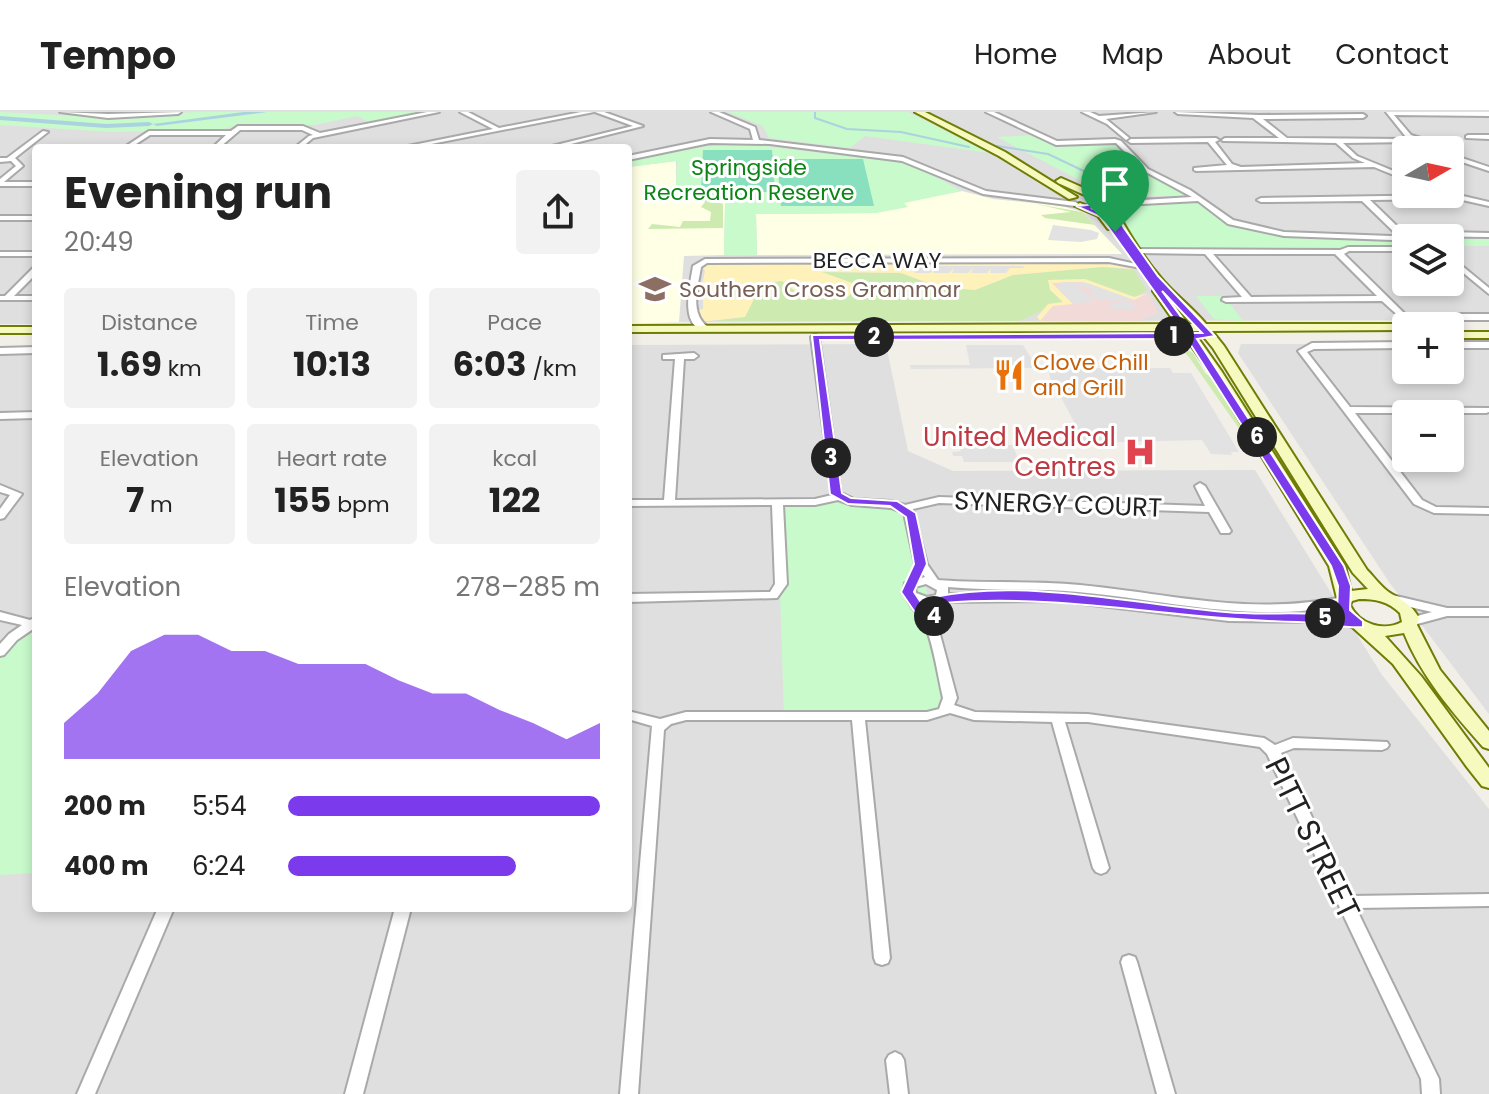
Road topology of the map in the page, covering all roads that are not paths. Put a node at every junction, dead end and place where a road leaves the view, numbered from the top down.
1 (63, 112) edge
2 (178, 112) edge
3 (436, 112) edge
4 (463, 112) edge
5 (591, 112) edge
6 (599, 112) edge
7 (714, 112) edge
8 (919, 112) edge
9 (989, 112) edge
10 (1085, 112) edge
11 (1153, 112) edge
12 (1178, 112) edge
13 (1390, 112) edge
14 (1408, 113) edge
15 (1475, 113) edge
16 (1489, 114) edge
17 (1363, 116) dead end
18 (1259, 118) junction
19 (1101, 119) junction
20 (496, 128) junction
21 (45, 132) dead end
22 (230, 133) junction
23 (319, 135) junction
24 (1412, 136) edge
25 (1468, 137) dead end
26 (1489, 137) edge
27 (1116, 138) junction
28 (1281, 138) junction
29 (756, 140) junction
30 (1392, 140) edge
31 (1129, 142) junction
32 (1211, 142) junction
33 (1337, 142) junction
34 (132, 144) edge
35 (219, 144) edge
36 (300, 144) edge
37 (420, 144) edge
38 (564, 144) edge
39 (1002, 154) junction
40 (632, 157) edge
41 (9, 159) junction
42 (0, 160) edge
43 (1464, 161) edge
44 (1375, 165) junction
45 (1233, 166) junction
46 (1196, 169) dead end
47 (1489, 169) edge
48 (1392, 172) edge
49 (0, 183) edge
50 (32, 184) edge
51 (1464, 198) edge
52 (1102, 200) junction
53 (1201, 200) junction
54 (1261, 200) dead end
55 (1392, 200) edge
56 (1075, 201) junction
57 (1365, 202) junction
58 (1489, 204) edge
59 (0, 218) edge
60 (32, 218) edge
61 (1392, 225) edge
62 (1464, 235) edge
63 (1489, 235) edge
64 (1392, 236) edge
65 (1392, 249) edge
66 (1210, 253) junction
67 (1342, 253) junction
68 (0, 254) edge
69 (32, 254) edge
70 (1138, 257) junction
71 (1464, 270) edge
72 (32, 274) edge
73 (1489, 292) edge
74 (1243, 297) junction
75 (1382, 297) junction
76 (4, 298) edge
77 (32, 298) edge
78 (1226, 300) dead end
79 (692, 316) junction
80 (1489, 317) edge
81 (1392, 327) edge
82 (1464, 327) edge
83 (1489, 327) edge
84 (632, 329) edge
85 (670, 329) junction
86 (705, 329) junction
87 (0, 330) edge
88 (32, 330) edge
89 (1187, 332) junction
90 (1206, 332) junction
91 (1392, 335) edge
92 (1464, 335) edge
93 (1489, 335) edge
94 (632, 337) edge
95 (815, 337) junction
96 (0, 339) edge
97 (32, 339) edge
98 (1464, 345) edge
99 (1489, 345) edge
100 (1392, 346) edge
101 (32, 350) edge
102 (0, 351) edge
103 (694, 356) dead end
104 (666, 357) dead end
105 (680, 357) junction
106 (1346, 410) junction
107 (1486, 410) dead end
108 (32, 415) edge
109 (0, 416) edge
110 (1200, 486) dead end
111 (0, 488) edge
112 (839, 497) junction
113 (777, 502) junction
114 (632, 503) edge
115 (669, 503) junction
116 (904, 508) junction
117 (1212, 509) junction
118 (1489, 511) edge
119 (0, 516) edge
120 (1225, 531) dead end
121 (921, 564) junction
122 (935, 582) junction
123 (910, 590) junction
124 (632, 598) edge
125 (1388, 598) junction
126 (940, 599) junction
127 (1344, 599) junction
128 (1447, 612) junction
129 (1489, 612) edge
130 (0, 616) edge
131 (32, 623) edge
132 (1409, 623) junction
133 (32, 625) edge
134 (1362, 626) junction
135 (932, 627) junction
136 (0, 652) edge
137 (948, 708) junction
138 (858, 715) junction
139 (632, 716) edge
140 (1057, 716) junction
141 (662, 724) junction
142 (1489, 743) edge
143 (1382, 745) dead end
144 (1273, 751) junction
145 (1489, 781) edge
146 (1101, 868) dead end
147 (1489, 900) edge
148 (1345, 902) junction
149 (164, 912) edge
150 (402, 912) edge
151 (882, 958) dead end
152 (1129, 962) dead end
153 (895, 1060) dead end
154 (86, 1094) edge
155 (354, 1094) edge
156 (629, 1094) edge
157 (899, 1094) edge
158 (1166, 1094) edge
159 (1432, 1094) edge

1 - 2 street
3 - 23 street
4 - 20 street
5 - 20 street
6 - 38 street
7 - 29 street
8 - 39 street
9 - 27 street
10 - 19 street
11 - 19 street
12 - 18 street
13 - 14 street
13 - 24 street
14 - 15 street
15 - 16 street
17 - 18 street
18 - 28 street
19 - 27 street
20 - 37 street
21 - 41 street
22 - 23 street
22 - 34 street
22 - 35 street
23 - 36 street
25 - 26 street
27 - 31 street
28 - 32 street
28 - 33 street
29 - 40 street
29 - 56 street
30 - 33 street
31 - 32 street
31 - 53 street
32 - 45 street
33 - 44 street
39 - 52 street
39 - 56 street
41 - 42 street
41 - 49 street
43 - 47 street
44 - 45 street
44 - 48 street
45 - 46 street
49 - 50 street
51 - 58 street
52 - 53 street
52 - 56 street
52 - 56 street
52 - 70 street
53 - 64 street
54 - 57 street
55 - 57 street
56 - 70 street
57 - 61 street
59 - 60 street
62 - 63 street
65 - 67 street, BECCA WAY
66 - 67 street, BECCA WAY
66 - 70 street, BECCA WAY
66 - 74 street
67 - 75 street
68 - 69 street
70 - 79 street, BECCA WAY
70 - 89 street
70 - 90 street
71 - 73 street
72 - 76 street
74 - 75 street
74 - 78 street
75 - 80 street
76 - 77 street
79 - 85 street
79 - 86 street
81 - 90 street
82 - 83 street
84 - 85 street
85 - 86 street
86 - 89 street
87 - 88 street
89 - 90 street
89 - 95 street
89 - 127 street
90 - 91 street
90 - 125 street
92 - 93 street
94 - 95 street
95 - 112 street
96 - 97 street
98 - 99 street
100 - 106 street
101 - 102 street
103 - 105 street
104 - 105 street
105 - 115 street
106 - 107 street
106 - 118 street
108 - 109 street
110 - 117 street, SYNERGY COURT
111 - 119 street
112 - 113 street
112 - 116 street
113 - 115 street
113 - 124 street
114 - 115 street
116 - 117 street, SYNERGY COURT
116 - 121 street
117 - 120 street, SYNERGY COURT
121 - 122 street
121 - 123 street
122 - 123 street
122 - 126 street
122 - 127 street
123 - 126 street
123 - 135 street
125 - 127 street
125 - 128 street
125 - 132 street
126 - 134 street
126 - 135 street
127 - 134 street
128 - 129 street
128 - 132 street
130 - 131 street
132 - 134 street
132 - 142 street
133 - 136 street
134 - 145 street
135 - 137 street
137 - 138 street
137 - 140 street, PITT STREET
138 - 141 street
138 - 151 street
139 - 141 street
140 - 144 street, PITT STREET
140 - 146 street
141 - 156 street
143 - 144 street
144 - 148 street, PITT STREET
147 - 148 street
148 - 159 street, PITT STREET
149 - 154 street
150 - 155 street
152 - 158 street
153 - 157 street

